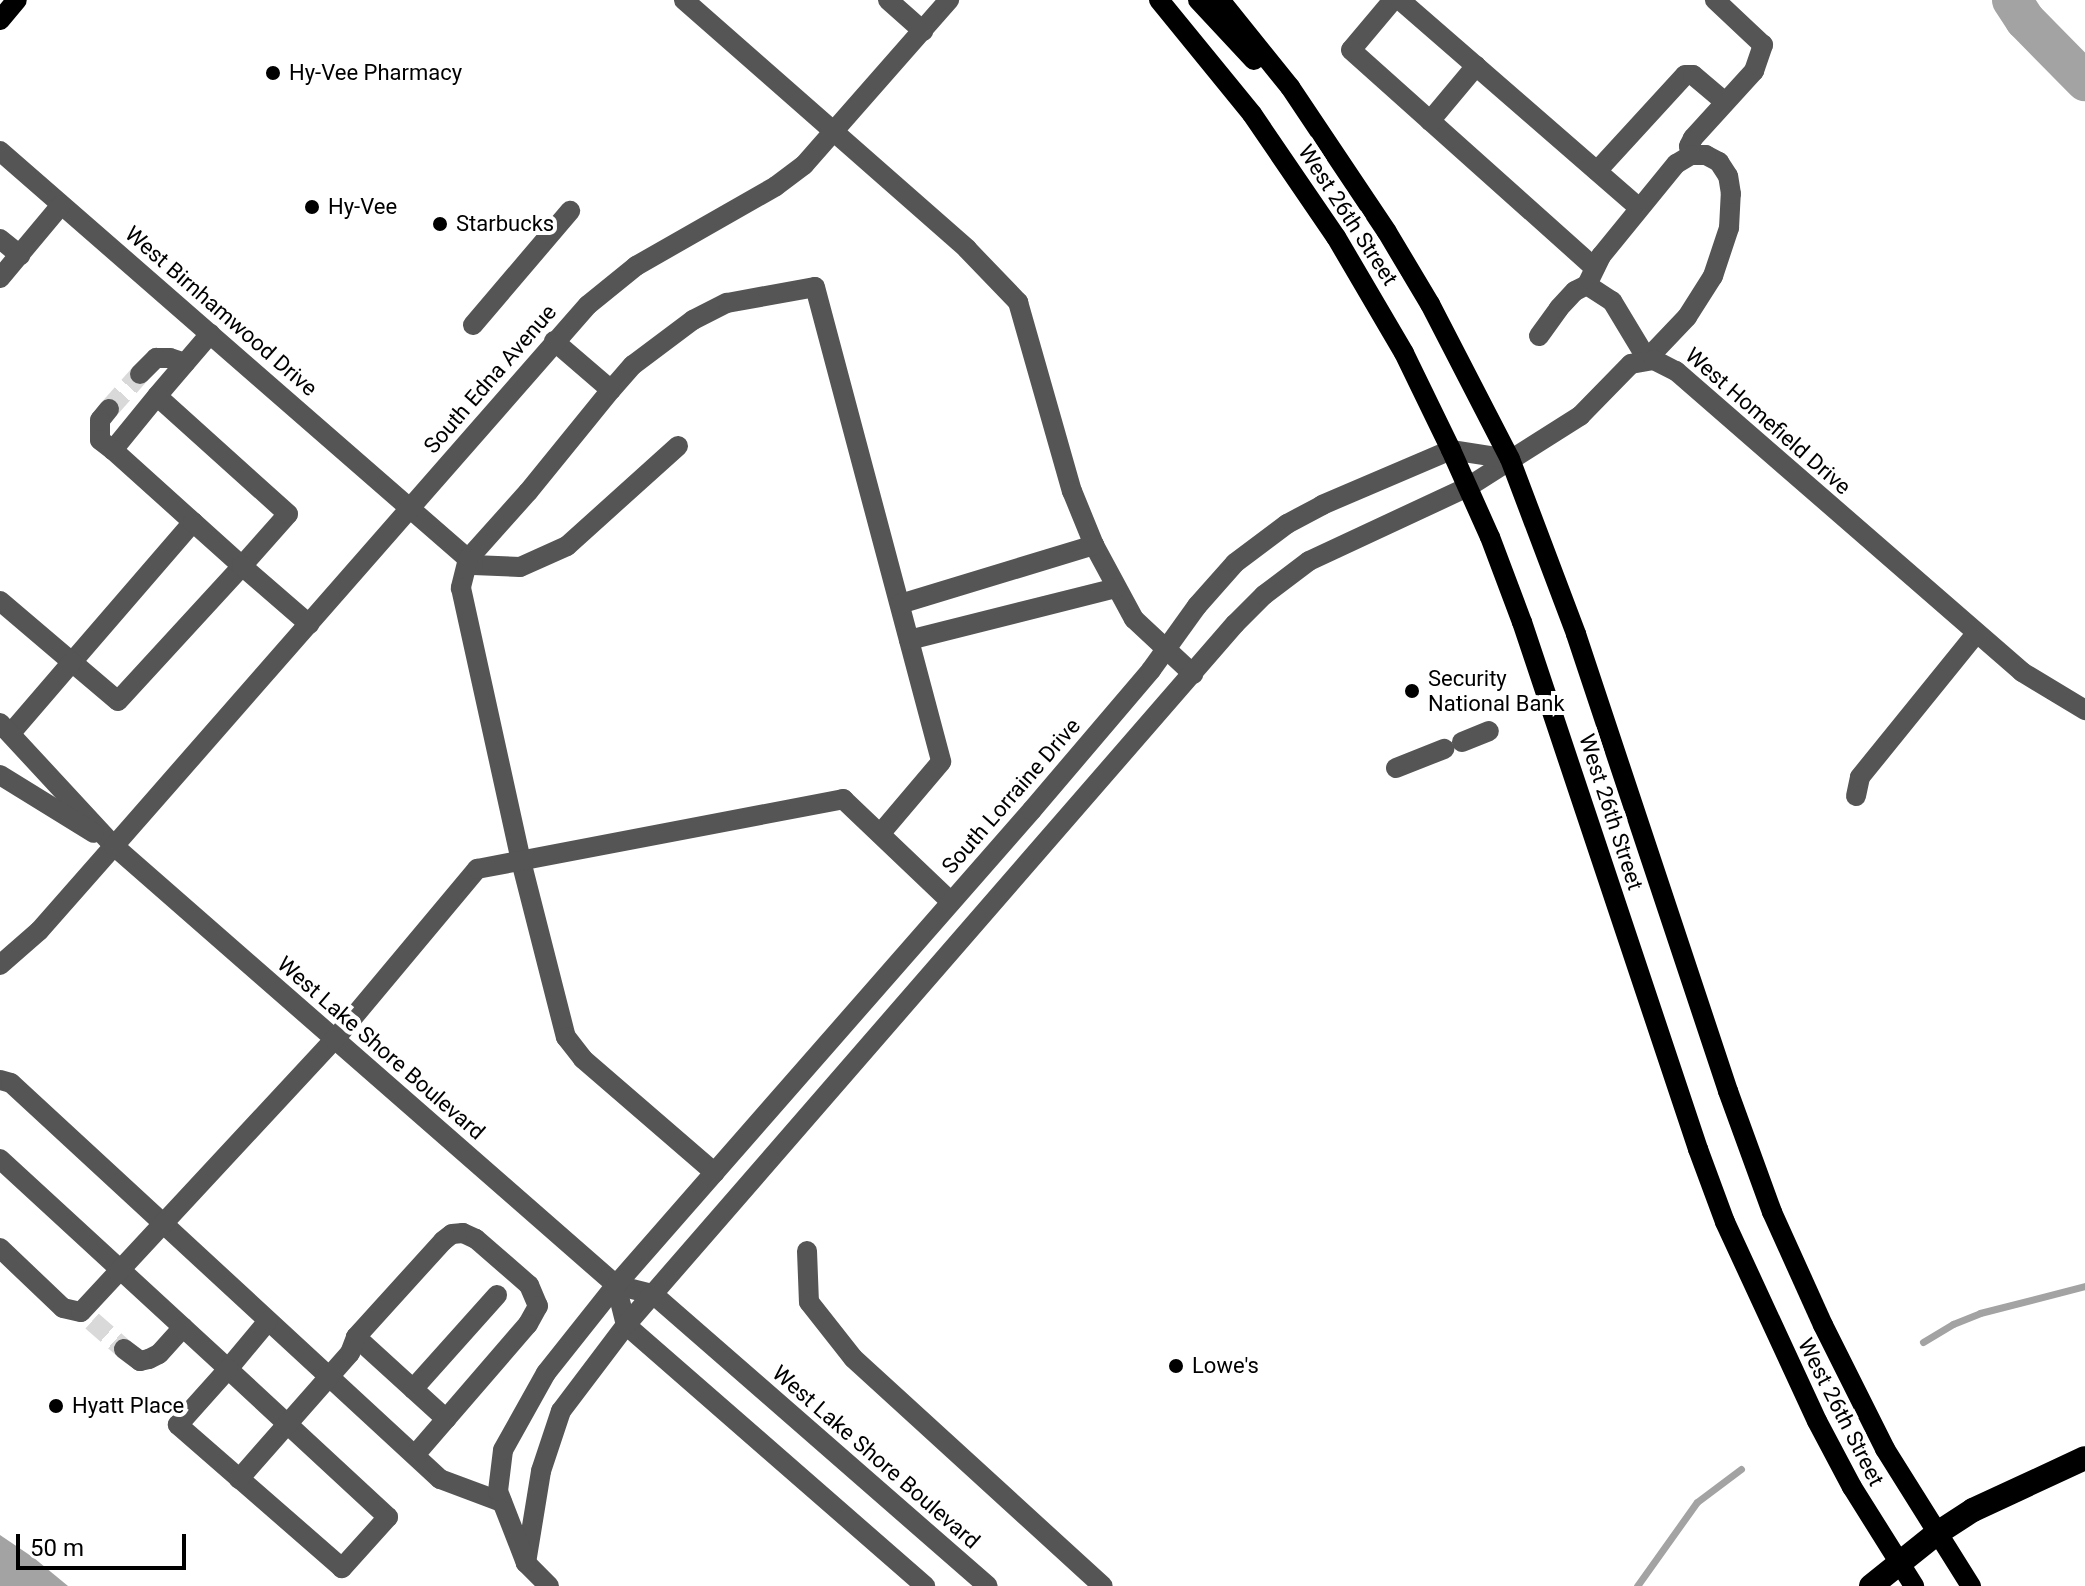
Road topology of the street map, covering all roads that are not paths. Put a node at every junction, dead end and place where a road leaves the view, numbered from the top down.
1 (17, 0) edge
2 (684, 0) edge
3 (888, 0) edge
4 (949, 0) edge
5 (1159, 0) edge
6 (1198, 0) edge
7 (1220, 0) edge
8 (1393, 0) edge
9 (1400, 0) edge
10 (1715, 0) edge
11 (0, 20) edge
12 (923, 31) junction
13 (1476, 66) junction
14 (1725, 102) junction
15 (1430, 121) junction
16 (1319, 130) junction
17 (834, 133) junction
18 (0, 151) edge
19 (1691, 155) junction
20 (1597, 171) junction
21 (61, 205) junction
22 (1639, 208) junction
23 (570, 211) dead end
24 (0, 239) edge
25 (20, 255) junction
26 (1591, 276) junction
27 (0, 278) edge
28 (473, 325) dead end
29 (210, 334) junction
30 (1539, 336) dead end
31 (554, 341) junction
32 (1647, 359) junction
33 (185, 363) junction
34 (140, 374) tunnel mouth
35 (611, 390) junction
36 (157, 396) junction
37 (109, 409) tunnel mouth
38 (678, 446) dead end
39 (113, 450) junction
40 (1451, 450) junction
41 (1510, 459) junction
42 (1468, 487) junction
43 (410, 507) junction
44 (193, 522) junction
45 (1094, 545) junction
46 (468, 559) junction
47 (242, 566) junction
48 (1116, 588) junction
49 (0, 601) edge
50 (900, 604) junction
51 (309, 624) junction
52 (1976, 634) junction
53 (909, 640) junction
54 (1165, 649) junction
55 (72, 662) junction
56 (1193, 674) junction
57 (2085, 710) edge
58 (6, 728) edge
59 (1489, 731) dead end
60 (1396, 768) dead end
61 (0, 775) edge
62 (1856, 796) dead end
63 (880, 834) junction
64 (114, 846) junction
65 (521, 861) junction
66 (951, 902) junction
67 (0, 965) edge
68 (335, 1039) junction
69 (0, 1080) edge
70 (0, 1159) edge
71 (715, 1173) junction
72 (164, 1226) junction
73 (0, 1248) edge
74 (807, 1251) dead end
75 (122, 1270) junction
76 (616, 1285) junction
77 (653, 1294) junction
78 (497, 1295) dead end
79 (268, 1321) junction
80 (626, 1325) junction
81 (183, 1327) junction
82 (356, 1337) junction
83 (124, 1349) tunnel mouth
84 (228, 1369) junction
85 (329, 1377) junction
86 (413, 1389) junction
87 (446, 1419) junction
88 (288, 1424) junction
89 (415, 1455) junction
90 (2085, 1458) edge
91 (239, 1479) junction
92 (502, 1502) junction
93 (1936, 1534) junction
94 (526, 1563) junction
95 (1898, 1563) junction
96 (549, 1586) edge
97 (925, 1586) edge
98 (988, 1586) edge
99 (1103, 1586) edge
100 (1871, 1586) edge
101 (1914, 1586) edge
102 (1971, 1586) edge

1 - 11 main road
2 - 17 street
3 - 12 street
4 - 12 street, South Edna Avenue
5 - 40 main road, West 26th Street
6 - 16 main road
7 - 16 main road, West 26th Street
8 - 15 street
9 - 13 street
10 - 14 street
12 - 17 street, South Edna Avenue
13 - 15 street
13 - 20 street
14 - 19 street
14 - 20 street
15 - 26 street
16 - 41 main road, West 26th Street
17 - 31 street, South Edna Avenue
17 - 45 street
18 - 21 street, West Birnhamwood Drive
19 - 22 street
19 - 32 street
20 - 22 street
21 - 25 street
21 - 29 street, West Birnhamwood Drive
22 - 26 street
23 - 28 street
24 - 25 street
25 - 27 street
26 - 30 street
26 - 32 street
29 - 33 street
29 - 43 street, West Birnhamwood Drive
31 - 35 street
31 - 43 street, South Edna Avenue
32 - 41 street, West Homefield Drive
32 - 52 street, West Homefield Drive
33 - 34 street
33 - 36 street
35 - 46 street
35 - 50 street
36 - 39 street
36 - 47 street
37 - 39 street
38 - 46 street
39 - 44 street
40 - 41 street
40 - 42 main road, West 26th Street
40 - 54 street, South Lorraine Drive
41 - 42 street, West Homefield Drive
41 - 93 main road, West 26th Street
42 - 56 street
42 - 95 main road, West 26th Street
43 - 46 street, West Birnhamwood Drive
43 - 51 street, South Edna Avenue
44 - 47 street
44 - 55 street
45 - 48 street
45 - 50 street
46 - 65 street
47 - 51 street
47 - 55 street
48 - 53 street
48 - 54 street
49 - 55 street
50 - 53 street
51 - 64 street, South Edna Avenue
52 - 57 street, West Homefield Drive
52 - 62 street
53 - 63 street
54 - 56 street
54 - 66 street, South Lorraine Drive
55 - 58 street
56 - 77 street
58 - 64 street, West Lake Shore Boulevard
59 - 60 street
61 - 64 street, West Lake Shore Boulevard
63 - 65 street
63 - 66 street
64 - 67 street, South Edna Avenue
64 - 68 street, West Lake Shore Boulevard
65 - 68 street
65 - 71 street
66 - 71 street, South Lorraine Drive
68 - 72 street
68 - 76 street, West Lake Shore Boulevard
69 - 72 street
70 - 75 street
71 - 76 street, South Lorraine Drive
72 - 75 street
72 - 79 street
73 - 75 street
74 - 99 street
75 - 81 street
76 - 77 street, West Lake Shore Boulevard
76 - 80 street
76 - 92 street, South Lorraine Drive
77 - 80 street
77 - 98 street, West Lake Shore Boulevard
78 - 86 street
79 - 84 street
79 - 85 street
80 - 94 street
80 - 97 street
81 - 83 street
81 - 84 street
82 - 85 street
82 - 86 street
82 - 87 street
84 - 88 street
84 - 91 street
85 - 88 street
85 - 89 street
86 - 87 street
87 - 89 street
88 - 91 street
88 - 91 street
89 - 92 street
90 - 93 highway
92 - 94 street
93 - 95 highway
93 - 102 main road, West 26th Street
94 - 96 street
95 - 100 highway
95 - 101 main road, West 26th Street

